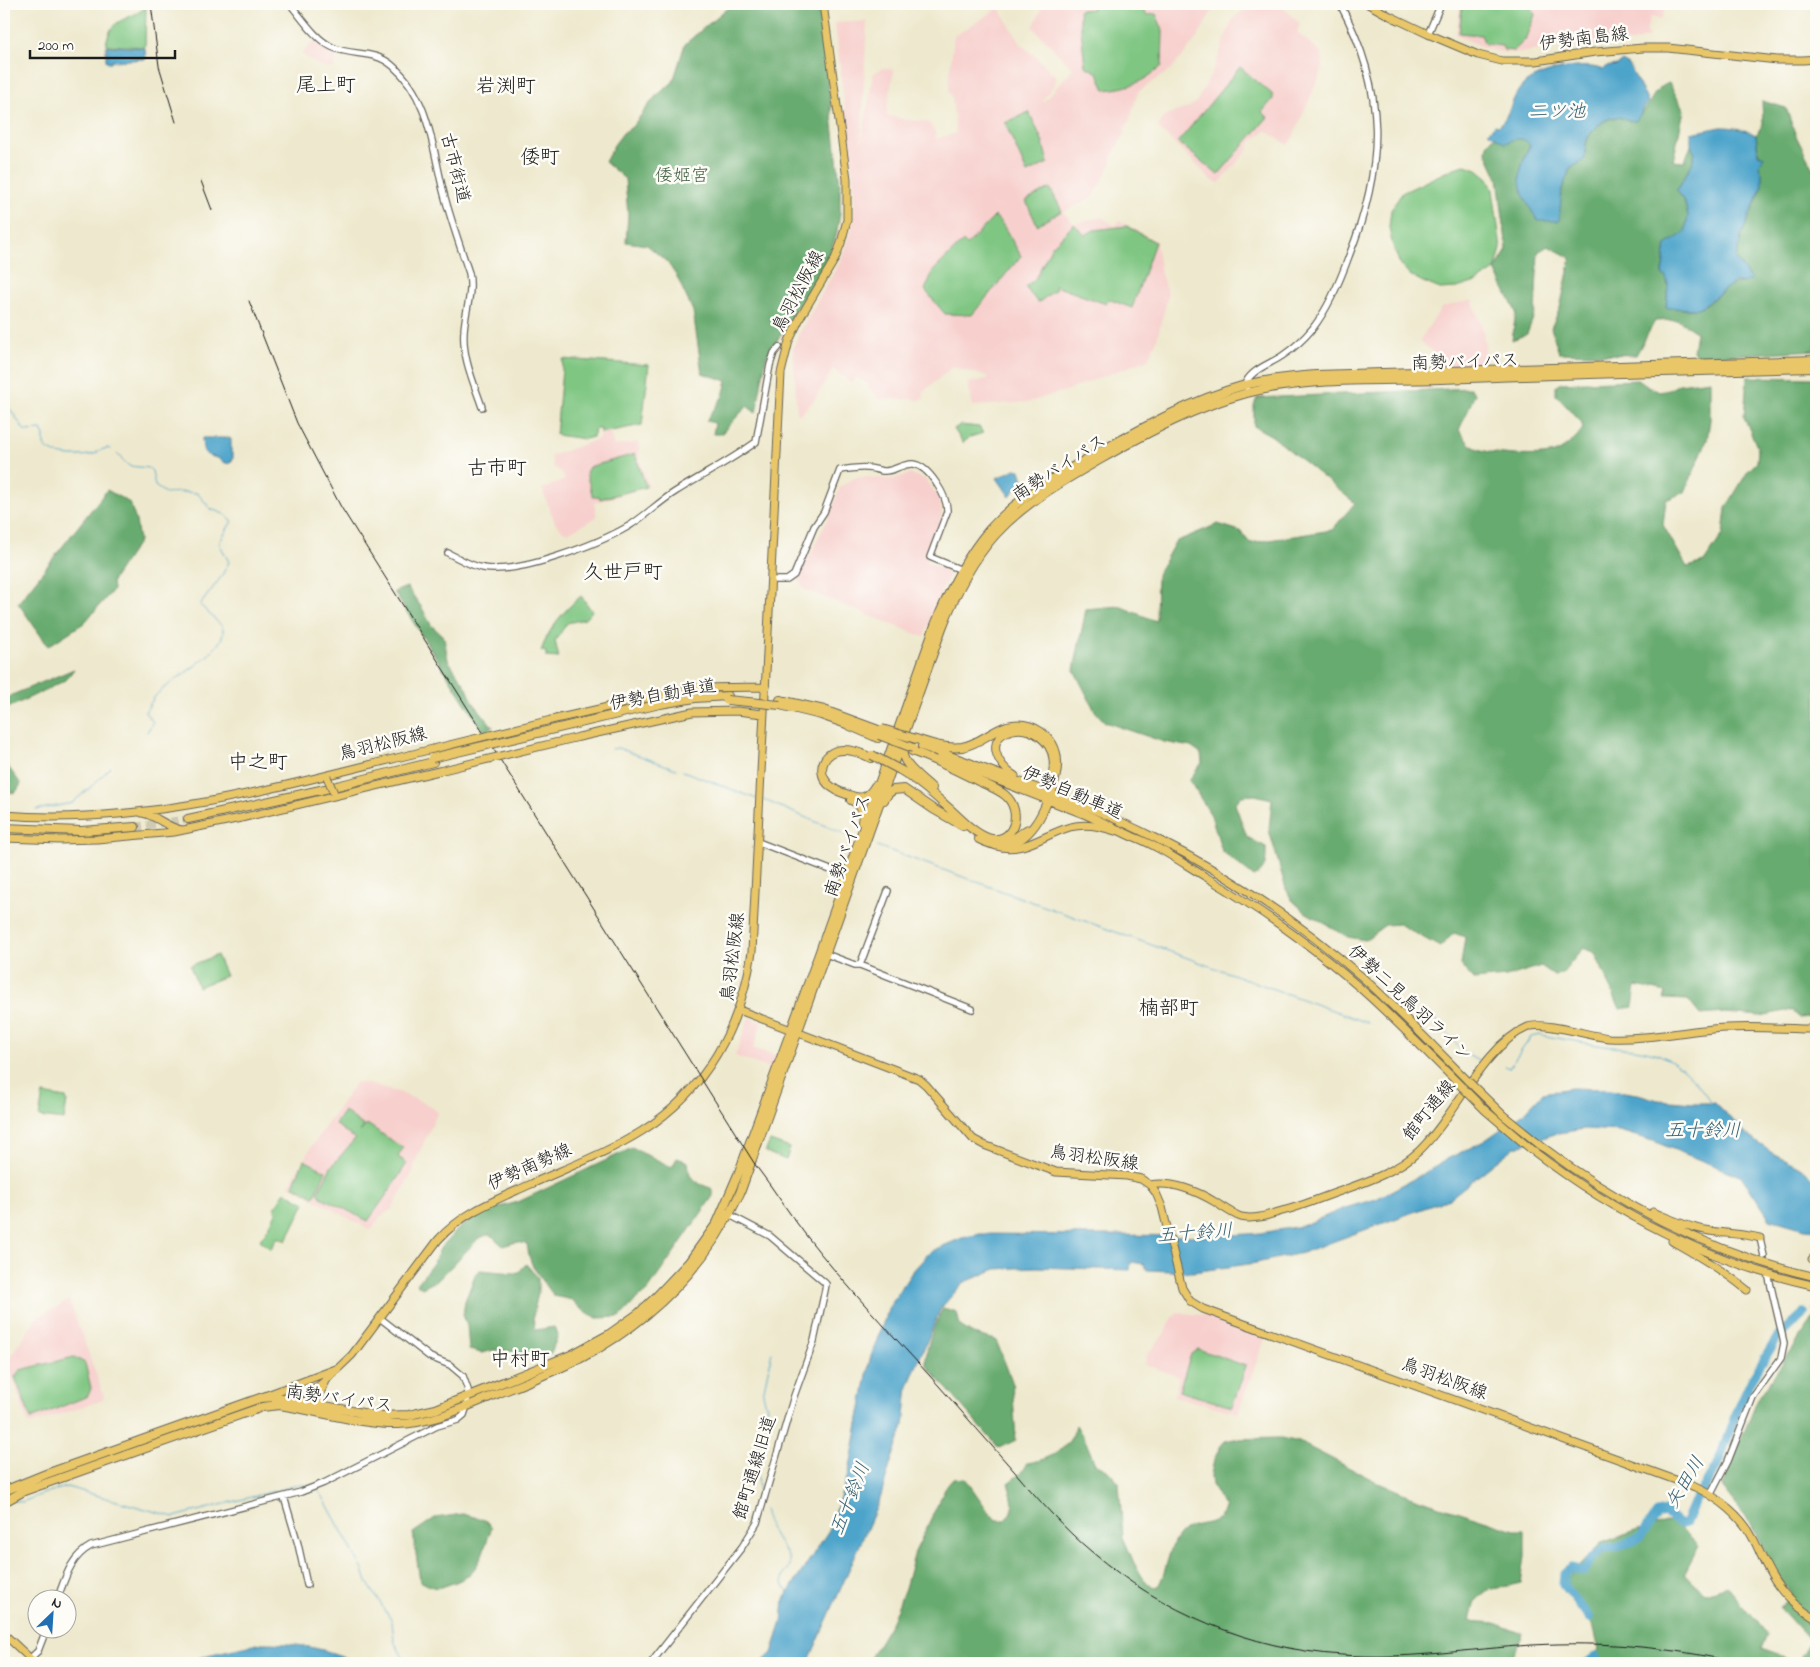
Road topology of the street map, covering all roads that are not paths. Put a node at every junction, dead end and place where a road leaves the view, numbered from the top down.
1 (290, 4) edge
2 (823, 4) edge
3 (1340, 4) edge
4 (1368, 4) edge
5 (1441, 4) edge
6 (1428, 34) junction
7 (1816, 58) edge
8 (779, 347) dead end
9 (1816, 360) edge
10 (1816, 368) edge
11 (1247, 389) junction
12 (482, 407) dead end
13 (448, 553) dead end
14 (964, 571) junction
15 (770, 580) junction
16 (766, 687) junction
17 (780, 702) junction
18 (762, 714) junction
19 (909, 718) junction
20 (899, 728) junction
21 (880, 733) junction
22 (914, 745) junction
23 (872, 756) junction
24 (972, 764) joint
25 (326, 776) junction
26 (1052, 789) junction
27 (336, 797) junction
28 (1045, 802) dead end
29 (136, 812) junction
30 (4, 815) edge
31 (187, 817) tunnel mouth
32 (4, 823) edge
33 (966, 826) junction
34 (4, 828) edge
35 (188, 830) junction
36 (1131, 836) junction
37 (4, 838) edge
38 (988, 841) junction
39 (758, 842) junction
40 (865, 845) junction
41 (856, 848) junction
42 (846, 876) junction
43 (888, 891) dead end
44 (826, 954) junction
45 (860, 965) junction
46 (972, 1008) dead end
47 (739, 1010) junction
48 (1816, 1029) edge
49 (794, 1031) junction
50 (1150, 1185) junction
51 (1599, 1186) junction
52 (1602, 1200) junction
53 (726, 1213) junction
54 (1760, 1238) joint
55 (1764, 1256) dead end
56 (1816, 1277) edge
57 (1768, 1278) dead end
58 (1816, 1286) edge
59 (1746, 1290) dead end
60 (380, 1318) junction
61 (340, 1366) junction
62 (326, 1380) junction
63 (468, 1398) junction
64 (254, 1399) junction
65 (286, 1399) junction
66 (326, 1406) junction
67 (466, 1406) junction
68 (262, 1407) junction
69 (5, 1490) edge
70 (1711, 1494) junction
71 (284, 1497) junction
72 (4, 1501) edge
73 (307, 1585) dead end
74 (61, 1590) edge
75 (1816, 1619) edge
76 (4, 1634) edge
77 (42, 1640) edge
78 (31, 1662) edge
79 (652, 1663) edge

1 - 12 street, 古市街道
2 - 15 main road, 鳥羽松阪線
3 - 11 street
4 - 6 main road, 伊勢南島線
5 - 6 street
6 - 7 main road, 伊勢南島線
8 - 13 street
9 - 11 highway, 南勢バイパス
10 - 11 highway, 南勢バイパス
11 - 14 highway, 南勢バイパス
14 - 15 street
14 - 19 highway, 南勢バイパス
14 - 20 highway, 南勢バイパス
15 - 16 main road, 鳥羽松阪線
16 - 18 main road, 鳥羽松阪線
16 - 25 main road, 鳥羽松阪線, bridge
17 - 21 highway, 伊勢自動車道
17 - 21 highway, 伊勢自動車道
17 - 31 highway, 伊勢自動車道, bridge
18 - 27 main road, bridge
18 - 39 main road, 鳥羽松阪線
19 - 33 highway
19 - 40 highway, 南勢バイパス
20 - 23 highway
20 - 41 highway, 南勢バイパス
21 - 22 highway, bridge
22 - 24 highway
22 - 26 highway
22 - 36 highway, 伊勢自動車道
22 - 38 highway
23 - 33 highway, bridge
23 - 41 highway
24 - 26 main road, 伊勢二見鳥羽ライン
25 - 27 main road, bridge
25 - 29 main road, 鳥羽松阪線
26 - 26 main road
26 - 51 main road, 伊勢二見鳥羽ライン, bridge
27 - 35 main road
28 - 38 highway
29 - 30 main road, 鳥羽松阪線
29 - 35 main road
32 - 34 highway
33 - 38 highway
33 - 40 highway
35 - 37 main road
36 - 38 main road, 伊勢二見鳥羽ライン
36 - 52 main road, 伊勢二見鳥羽ライン, bridge
39 - 42 street
39 - 47 main road, 鳥羽松阪線
40 - 44 highway, 南勢バイパス
41 - 42 highway, 南勢バイパス
42 - 49 highway, 南勢バイパス
43 - 45 street
44 - 45 street
44 - 49 highway, 南勢バイパス
45 - 46 street
47 - 49 main road, 鳥羽松阪線
47 - 60 main road, 伊勢南勢線
48 - 50 main road, 館町通線
49 - 50 main road, 鳥羽松阪線
49 - 53 highway, 南勢バイパス
50 - 70 main road, 鳥羽松阪線
51 - 54 main road
51 - 56 main road, 伊勢二見鳥羽ライン
52 - 58 main road, 伊勢二見鳥羽ライン
52 - 59 main road
53 - 63 highway, 南勢バイパス
53 - 67 highway, 南勢バイパス
53 - 79 street, 館町通線旧道
54 - 55 street
57 - 70 street
60 - 61 main road, 伊勢南勢線
60 - 63 street
61 - 62 main road, 伊勢南勢線
61 - 64 main road, 伊勢南勢線
62 - 65 main road, 伊勢南勢線
62 - 66 highway
63 - 66 highway, 南勢バイパス
63 - 67 street
64 - 65 highway, 南勢バイパス
64 - 69 highway, 南勢バイパス
65 - 66 highway, 南勢バイパス
65 - 68 main road, 伊勢南勢線
67 - 68 highway, 南勢バイパス
67 - 71 street
68 - 72 highway, 南勢バイパス
70 - 75 main road, 鳥羽松阪線
71 - 73 street
71 - 74 street
76 - 78 main road
77 - 78 street

